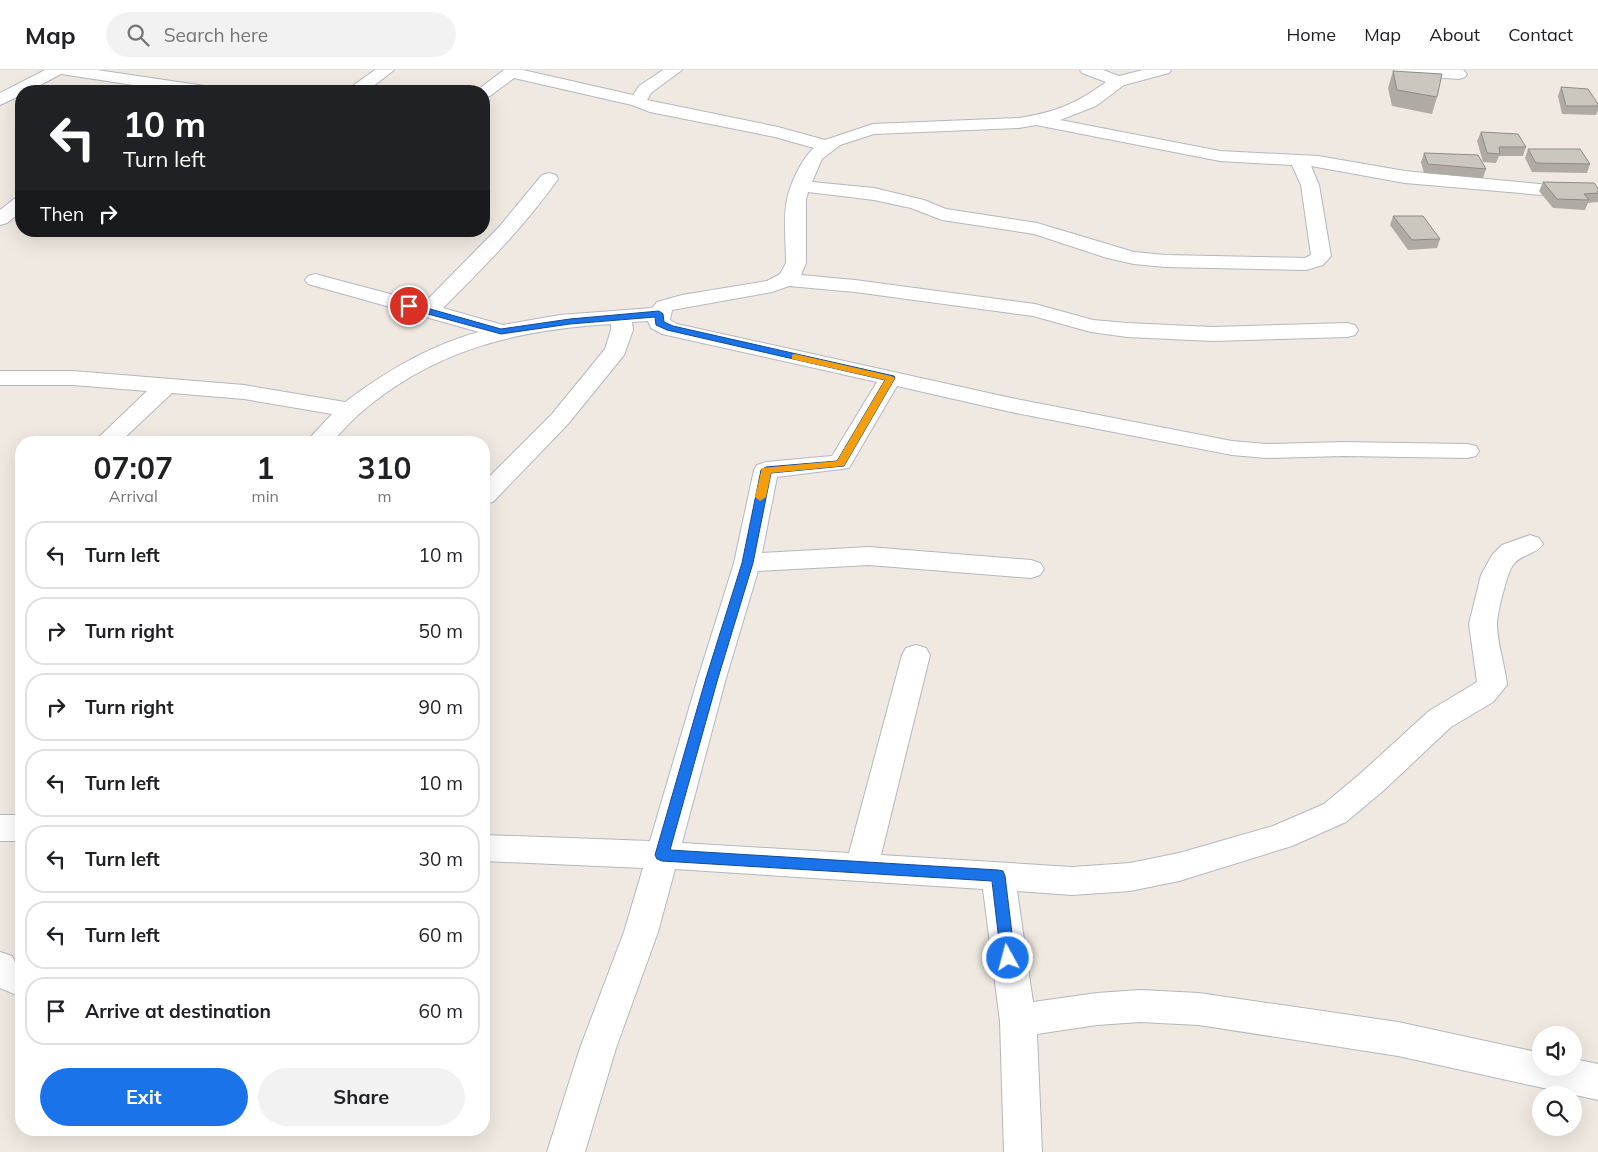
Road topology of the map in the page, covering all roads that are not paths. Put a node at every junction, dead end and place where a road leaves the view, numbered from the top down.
1 (57, 70) edge
2 (64, 70) edge
3 (382, 70) edge
4 (674, 70) edge
5 (1088, 70) edge
6 (1163, 70) edge
7 (1402, 70) edge
8 (513, 71) edge
9 (1459, 74) dead end
10 (1118, 81) junction
11 (0, 85) edge
12 (28, 85) edge
13 (165, 85) edge
14 (364, 85) edge
15 (15, 86) edge
16 (490, 88) edge
17 (15, 92) edge
18 (0, 100) edge
19 (638, 101) junction
20 (1038, 120) junction
21 (828, 146) junction
22 (1299, 160) junction
23 (549, 179) dead end
24 (802, 186) junction
25 (1542, 189) edge
26 (15, 208) edge
27 (0, 219) edge
28 (315, 280) dead end
29 (786, 280) junction
30 (428, 311) junction
31 (659, 314) junction
32 (621, 317) junction
33 (1347, 330) dead end
34 (501, 332) junction
35 (0, 378) edge
36 (891, 378) junction
37 (166, 386) junction
38 (350, 410) junction
39 (113, 436) edge
40 (324, 436) edge
41 (1467, 451) dead end
42 (490, 490) edge
43 (1530, 544) dead end
44 (747, 563) junction
45 (1031, 569) dead end
46 (916, 655) dead end
47 (0, 828) edge
48 (15, 828) edge
49 (490, 848) edge
50 (662, 855) junction
51 (861, 868) junction
52 (998, 876) junction
53 (0, 967) edge
54 (15, 978) edge
55 (1018, 1021) junction
56 (1598, 1082) edge
57 (566, 1152) edge
58 (1023, 1152) edge

1 - 12 street
2 - 13 street
3 - 14 street
4 - 19 street
5 - 10 street
6 - 10 street
7 - 9 street
8 - 16 street
8 - 19 street
10 - 20 street
11 - 15 street
17 - 18 street
19 - 21 street
20 - 21 street
20 - 22 street
21 - 24 street
22 - 24 street
22 - 25 street
23 - 30 street
24 - 29 street
26 - 27 street
28 - 30 street
29 - 31 street
29 - 33 street
30 - 34 street
31 - 32 street
31 - 36 street
32 - 34 street
32 - 42 street
34 - 38 street
35 - 37 street
36 - 41 street
36 - 44 street
37 - 38 street
37 - 39 street
38 - 40 street
43 - 52 street
44 - 45 street
44 - 50 street
46 - 51 street
47 - 48 street
49 - 50 street
50 - 51 street
50 - 57 street
51 - 52 street
52 - 55 street
53 - 54 street
55 - 56 street
55 - 58 street

